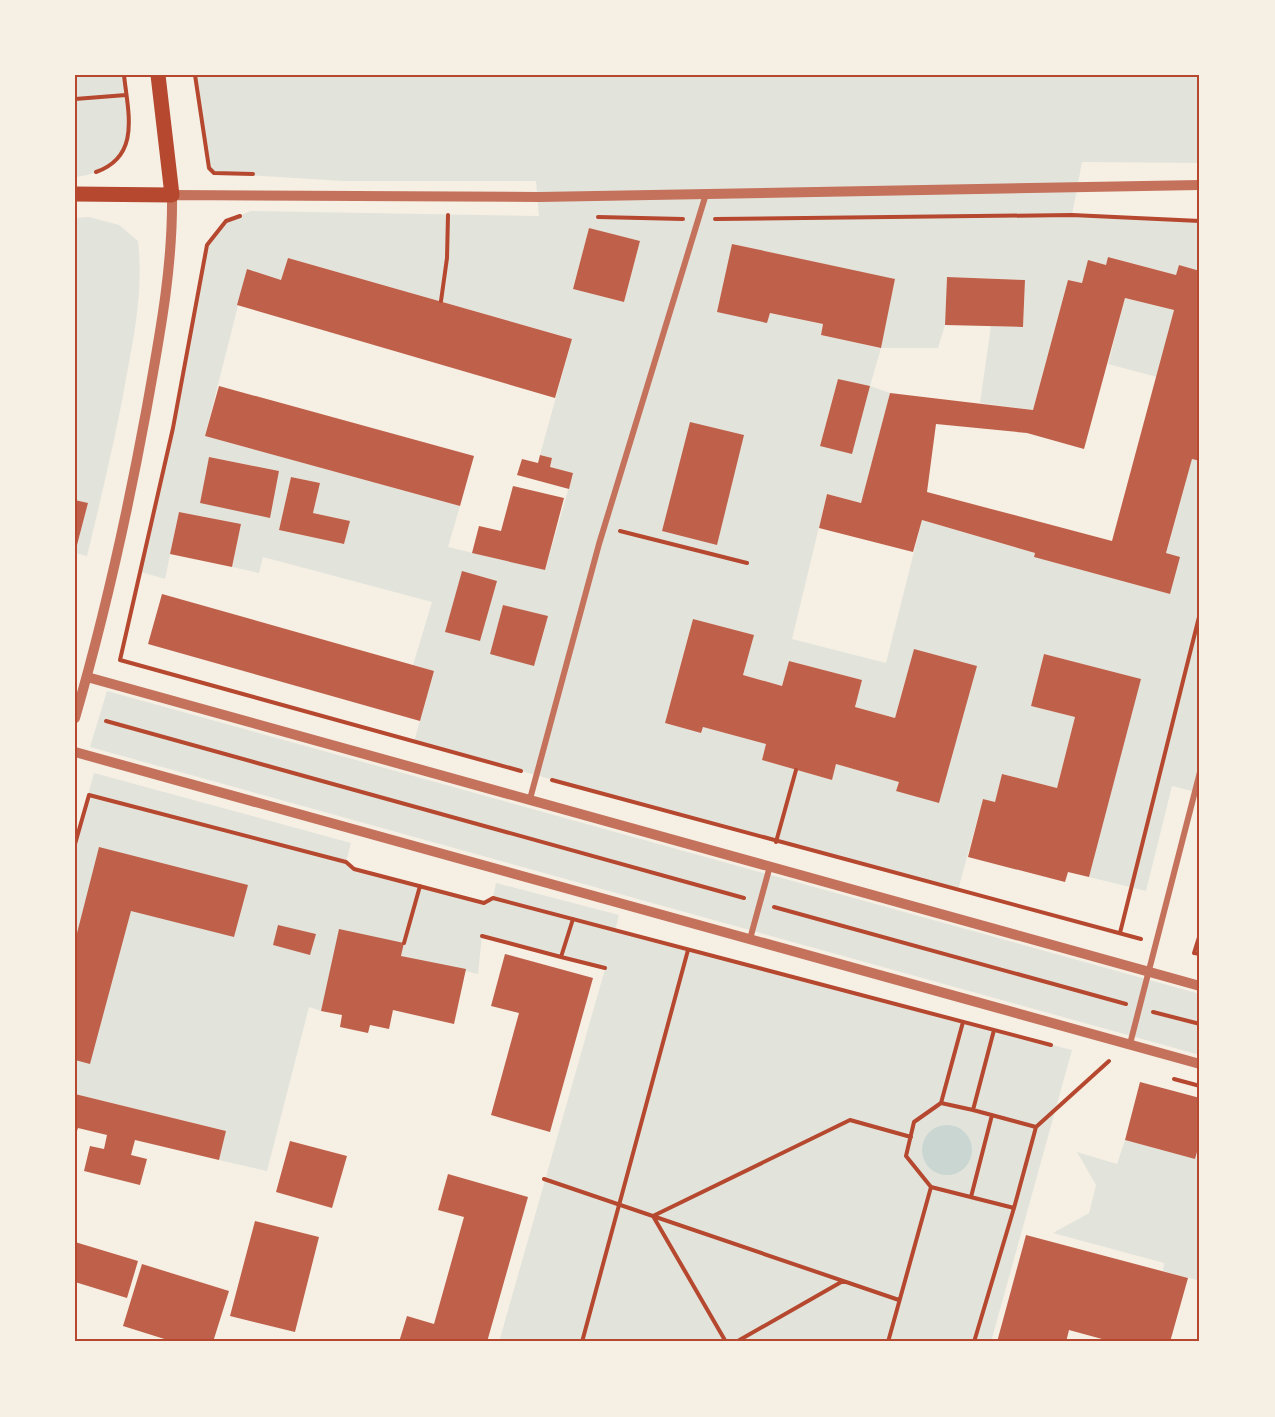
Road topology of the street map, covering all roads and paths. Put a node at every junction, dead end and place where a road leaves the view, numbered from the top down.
1 (124, 75) edge
2 (158, 75) edge
3 (195, 75) edge
4 (126, 95) junction
5 (75, 99) edge
6 (253, 174) dead end
7 (85, 176) dead end
8 (1200, 185) edge
9 (75, 194) edge
10 (706, 194) junction
11 (172, 195) junction
12 (437, 214) dead end
13 (448, 214) junction
14 (243, 215) dead end
15 (460, 215) dead end
16 (595, 217) dead end
17 (697, 219) junction
18 (1200, 221) edge
19 (441, 301) dead end
20 (604, 527) junction
21 (747, 563) dead end
22 (1200, 613) edge
23 (87, 676) junction
24 (75, 718) edge
25 (106, 721) dead end
26 (75, 752) edge
27 (796, 770) dead end
28 (1200, 772) edge
29 (536, 776) junction
30 (530, 800) junction
31 (776, 842) junction
32 (75, 844) edge
33 (771, 866) junction
34 (420, 886) junction
35 (760, 903) junction
36 (573, 919) junction
37 (1120, 933) junction
38 (1200, 934) edge
39 (482, 936) dead end
40 (750, 939) junction
41 (1142, 939) dead end
42 (404, 943) dead end
43 (688, 950) junction
44 (1200, 954) edge
45 (561, 957) junction
46 (605, 969) dead end
47 (1149, 971) junction
48 (1200, 986) edge
49 (1139, 1008) junction
50 (963, 1022) junction
51 (1200, 1024) edge
52 (994, 1030) junction
53 (1130, 1044) junction
54 (1061, 1047) dead end
55 (1100, 1058) dead end
56 (1200, 1064) edge
57 (941, 1103) junction
58 (974, 1110) junction
59 (992, 1115) junction
60 (1036, 1127) junction
61 (911, 1137) junction
62 (544, 1179) dead end
63 (931, 1187) junction
64 (971, 1197) junction
65 (619, 1205) junction
66 (1014, 1208) junction
67 (653, 1216) junction
68 (844, 1281) junction
69 (899, 1300) junction
70 (582, 1342) edge
71 (726, 1342) edge
72 (736, 1342) edge
73 (888, 1342) edge
74 (975, 1342) edge

1 - 4 path
2 - 11 main road
3 - 6 path
4 - 5 path
4 - 7 path
8 - 10 street
9 - 11 main road
10 - 11 street
10 - 17 street
11 - 23 street
12 - 13 path
13 - 15 path
13 - 19 path
14 - 29 path
16 - 17 path
17 - 18 path
17 - 20 street
20 - 21 path
20 - 29 street
22 - 37 path
23 - 24 street
23 - 30 street
25 - 35 path
26 - 40 street
27 - 31 path
28 - 47 street
29 - 30 street
29 - 31 path
30 - 33 street
31 - 37 path
32 - 34 path
33 - 35 street
33 - 47 street
34 - 36 path
34 - 42 path
35 - 40 street
35 - 49 path
36 - 43 path
36 - 45 path
37 - 41 path
38 - 44 path
39 - 45 path
40 - 53 street
43 - 50 path
43 - 65 path
45 - 46 path
47 - 48 street
47 - 49 street
49 - 51 path
49 - 53 street
50 - 52 path
50 - 57 path
52 - 54 path
52 - 58 path
53 - 56 street
55 - 60 path
57 - 58 path
57 - 61 path
58 - 59 path
59 - 60 path
59 - 64 path
60 - 66 path
61 - 63 path
61 - 67 path
62 - 65 path
63 - 64 path
63 - 69 path
64 - 66 path
65 - 67 path
65 - 70 path
66 - 74 path
67 - 68 path
67 - 71 path
68 - 69 path
68 - 72 path
69 - 73 path

